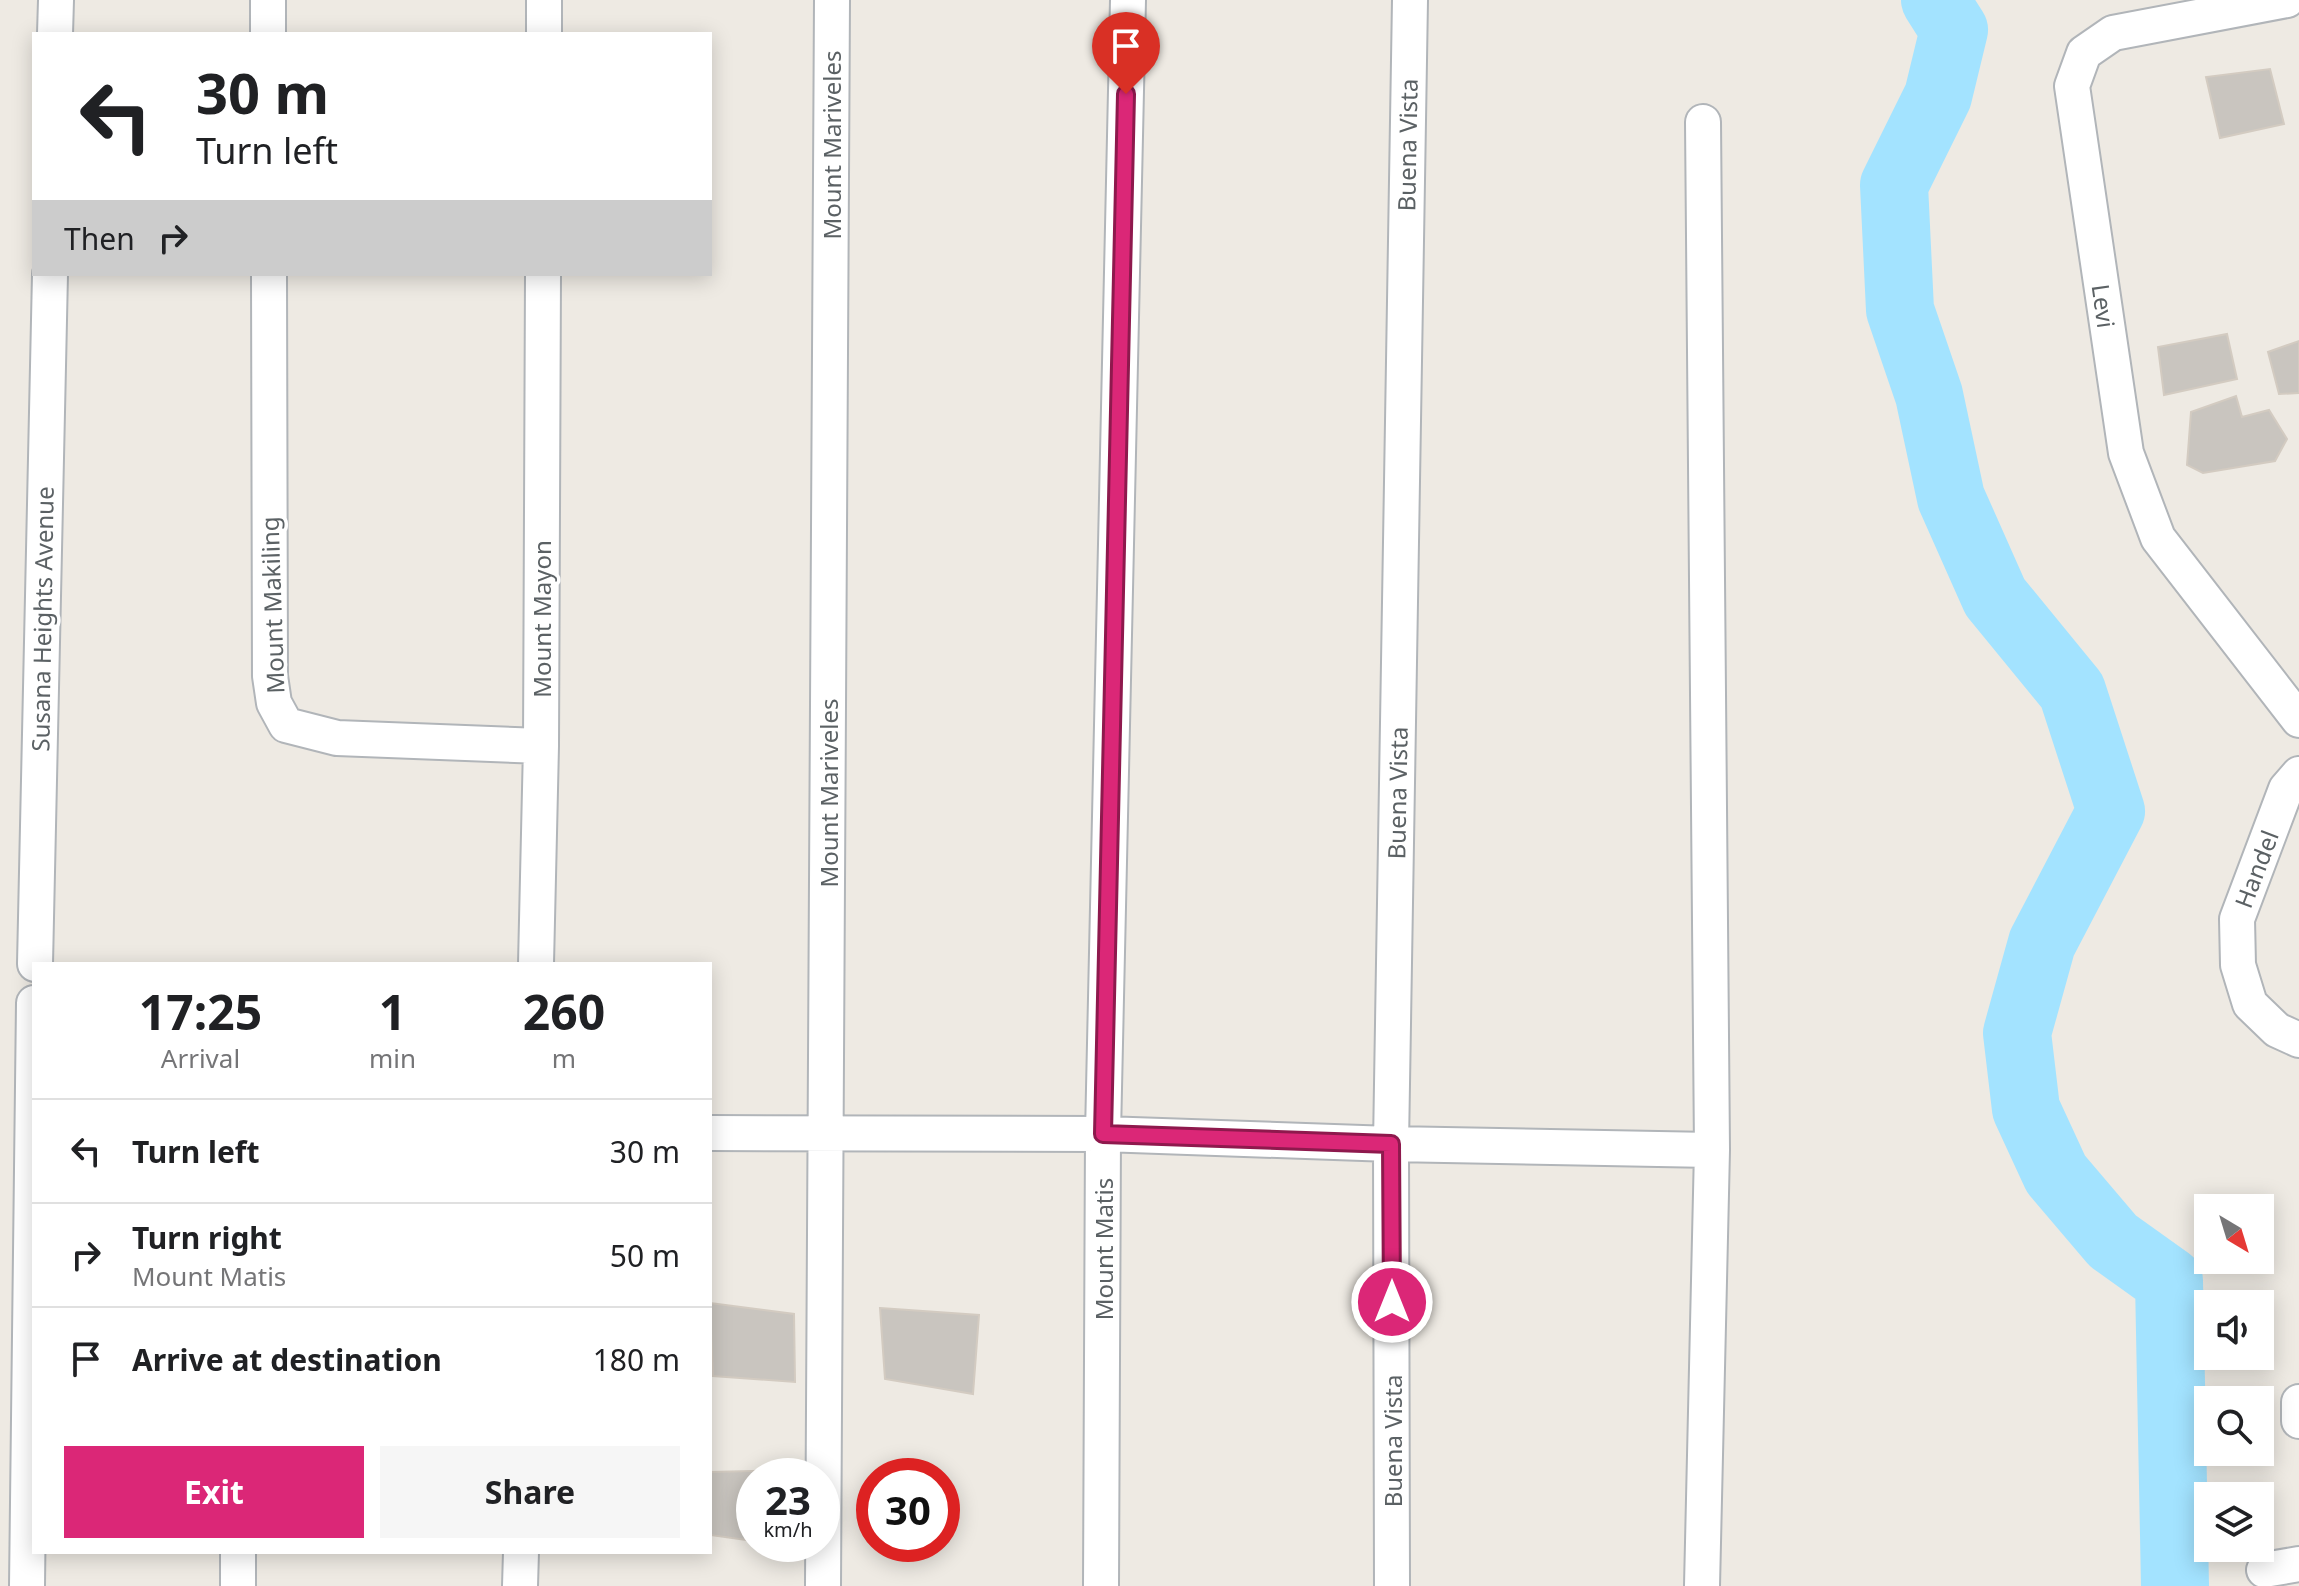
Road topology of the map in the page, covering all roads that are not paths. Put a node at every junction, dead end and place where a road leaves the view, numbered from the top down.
1 (56, 0) edge
2 (268, 0) edge
3 (544, 0) edge
4 (832, 0) edge
5 (1128, 0) edge
6 (1410, 0) edge
7 (2287, 0) edge
8 (55, 32) edge
9 (268, 32) edge
10 (544, 32) edge
11 (1703, 122) dead end
12 (50, 276) edge
13 (269, 276) edge
14 (543, 276) edge
15 (2299, 720) edge
16 (541, 746) junction
17 (2299, 774) edge
18 (35, 962) edge
19 (536, 962) edge
20 (2299, 1040) edge
21 (712, 1133) edge
22 (1103, 1134) junction
23 (826, 1135) junction
24 (1391, 1144) junction
25 (1712, 1150) junction
26 (32, 1200) edge
27 (2299, 1402) edge
28 (2299, 1421) edge
29 (238, 1554) edge
30 (521, 1554) edge
31 (2299, 1564) edge
32 (2264, 1570) dead end
33 (27, 1586) edge
34 (238, 1586) edge
35 (520, 1586) edge
36 (823, 1586) edge
37 (1101, 1586) edge
38 (1392, 1586) edge
39 (1702, 1586) edge

1 - 8 street
2 - 9 street
3 - 10 street
4 - 23 street, Mount Mariveles
5 - 22 street, Mount Matis
6 - 24 street, Buena Vista
7 - 15 street, Levi
11 - 25 street
12 - 18 street, Susana Heights Avenue
13 - 16 street, Mount Makiling
14 - 16 street, Mount Mayon
16 - 19 street, Mount Mayon
17 - 20 street, Handel
21 - 23 street
22 - 23 street
22 - 24 street
22 - 37 street, Mount Matis
23 - 36 street, Mount Mariveles
24 - 25 street
24 - 38 street, Buena Vista
25 - 39 street
26 - 33 street
27 - 28 street
29 - 34 street
30 - 35 street
31 - 32 street

